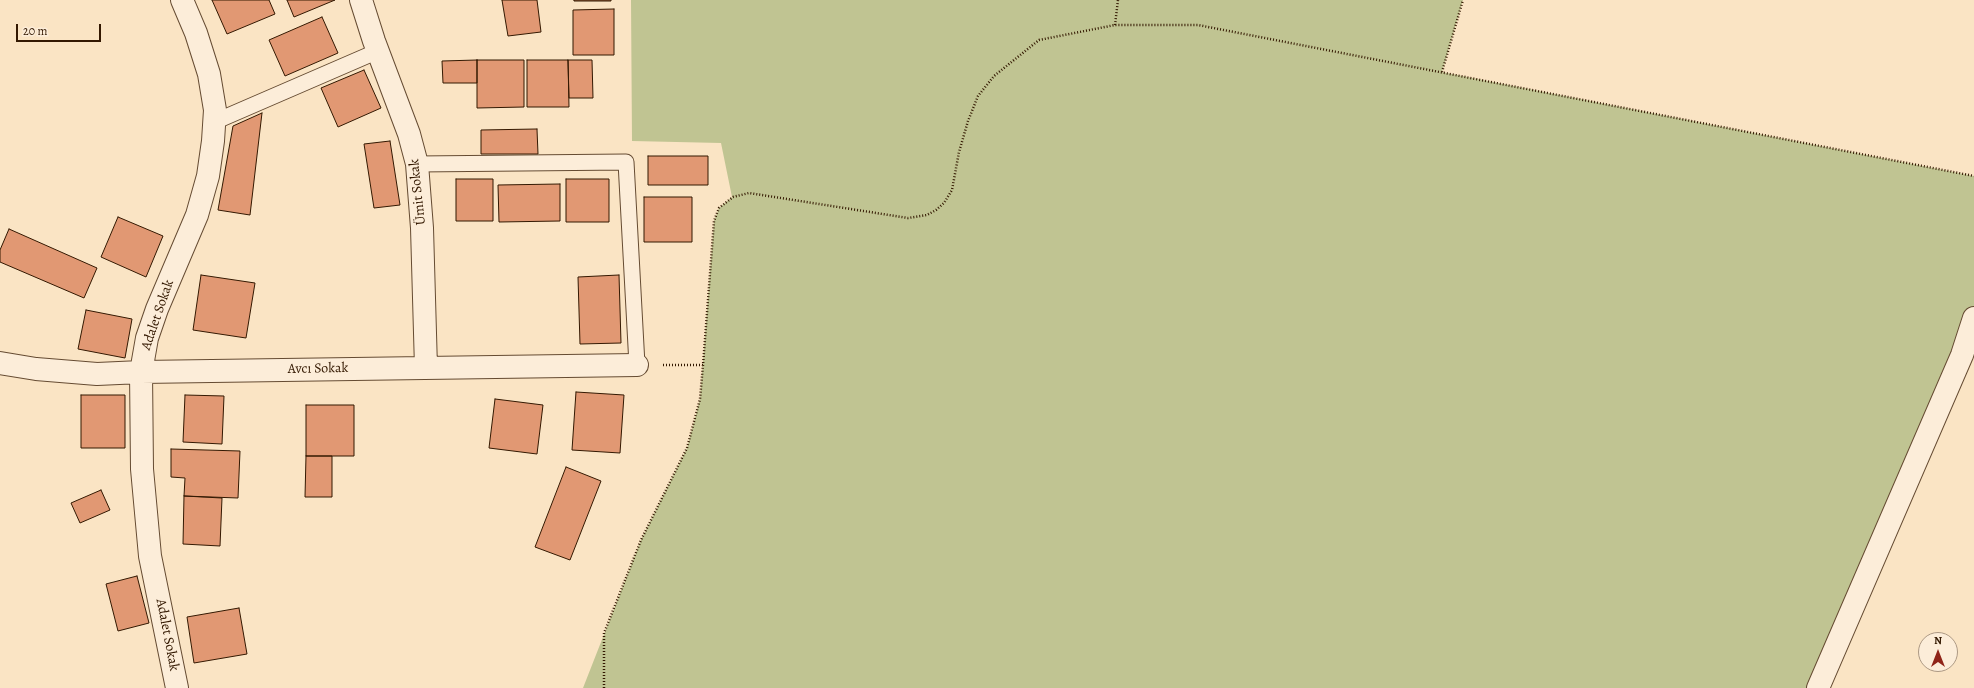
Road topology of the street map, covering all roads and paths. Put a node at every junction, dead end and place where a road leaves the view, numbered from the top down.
1 (182, 0) edge
2 (1118, 0) edge
3 (1462, 0) edge
4 (365, 1) edge
5 (1115, 24) junction
6 (378, 51) junction
7 (1442, 72) junction
8 (214, 122) junction
9 (417, 164) junction
10 (1974, 176) edge
11 (1974, 318) edge
12 (0, 363) edge
13 (637, 365) junction
14 (703, 365) junction
15 (426, 368) junction
16 (141, 372) junction
17 (177, 688) edge
18 (604, 688) edge
19 (1818, 688) edge

1 - 8 street, Adalet Sokak
2 - 5 path
3 - 7 path
4 - 6 street, Ümit Sokak
5 - 7 path
5 - 14 path
6 - 8 lane
6 - 9 street, Ümit Sokak
7 - 10 path
8 - 16 street, Adalet Sokak
9 - 13 lane
9 - 15 street, Ümit Sokak
11 - 19 street
12 - 16 street, Avcı Sokak
13 - 14 path
13 - 15 street, Avcı Sokak
14 - 18 path
15 - 16 street, Avcı Sokak
16 - 17 street, Adalet Sokak

